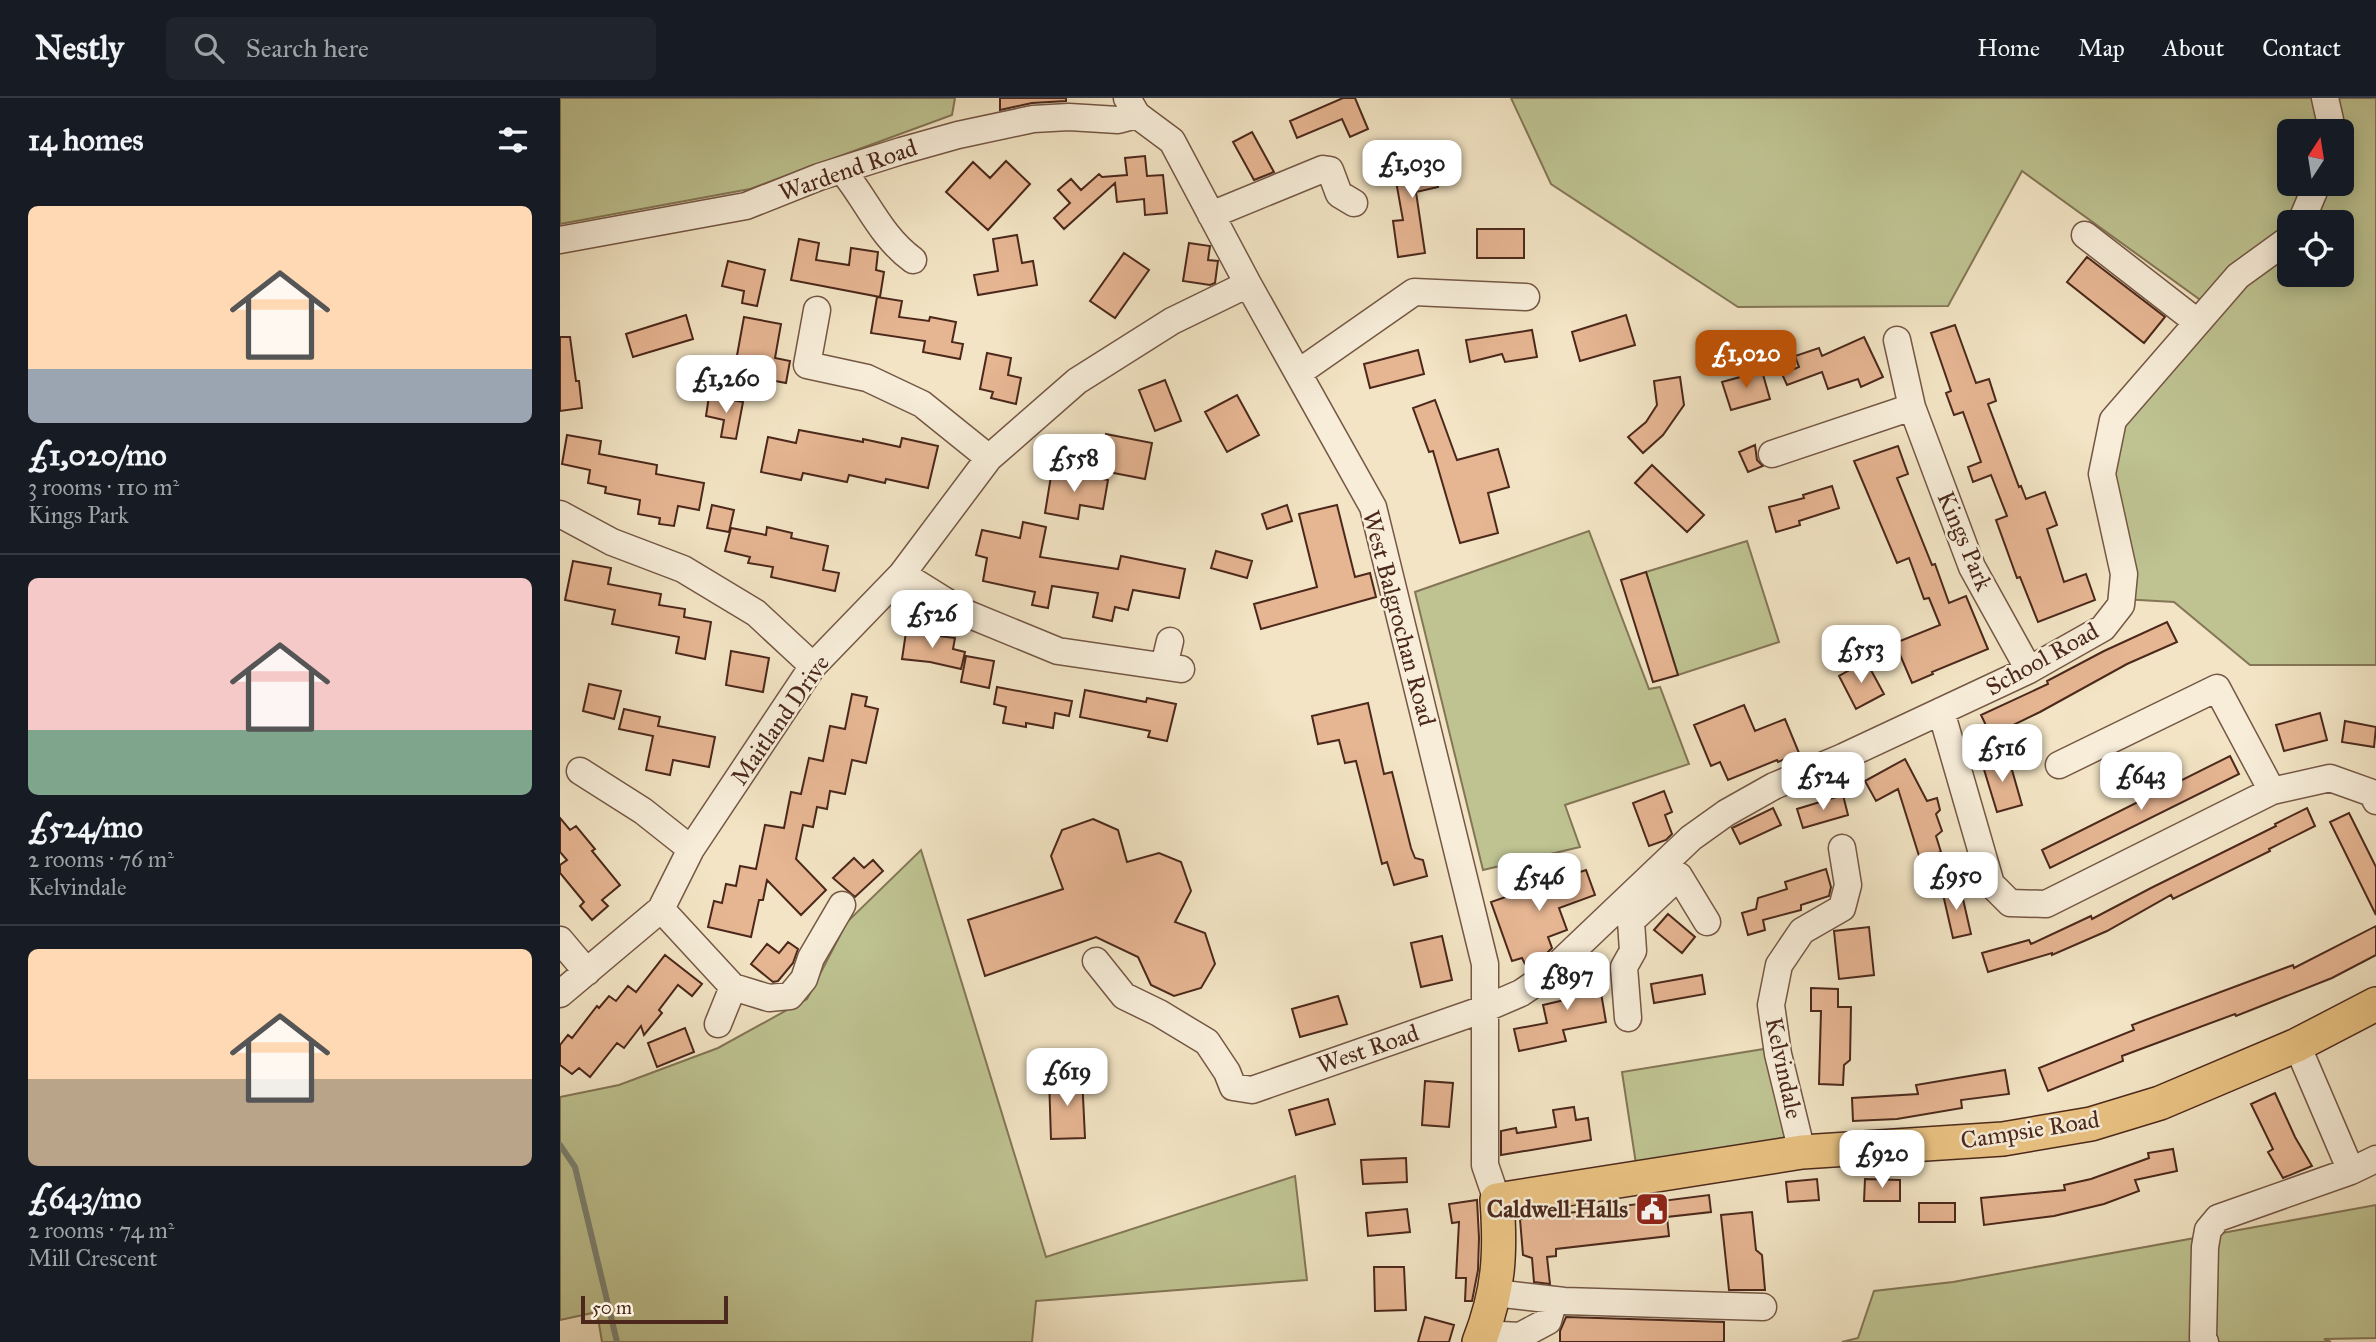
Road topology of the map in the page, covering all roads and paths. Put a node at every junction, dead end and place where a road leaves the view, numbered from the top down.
1 (2325, 98) edge
2 (1132, 106) edge
3 (2330, 119) edge
4 (842, 170) junction
5 (1354, 203) dead end
6 (1211, 215) junction
7 (2085, 235) dead end
8 (560, 240) edge
9 (2277, 247) edge
10 (913, 260) dead end
11 (1248, 284) junction
12 (1526, 298) dead end
13 (817, 310) dead end
14 (2197, 322) junction
15 (1897, 340) dead end
16 (1298, 373) junction
17 (1912, 407) junction
18 (1772, 454) dead end
19 (989, 458) junction
20 (560, 514) edge
21 (902, 574) junction
22 (1170, 641) dead end
23 (813, 666) junction
24 (2029, 670) junction
25 (1941, 711) junction
26 (2059, 765) dead end
27 (580, 771) dead end
28 (2272, 791) junction
29 (2375, 795) edge
30 (1842, 848) dead end
31 (691, 849) junction
32 (842, 905) dead end
33 (661, 908) junction
34 (1626, 913) junction
35 (1707, 922) dead end
36 (560, 940) edge
37 (1096, 961) dead end
38 (587, 972) junction
39 (733, 987) junction
40 (560, 994) edge
41 (2376, 1004) edge
42 (1484, 1009) junction
43 (1628, 1018) dead end
44 (718, 1024) dead end
45 (2297, 1045) junction
46 (1802, 1152) junction
47 (2376, 1159) edge
48 (2351, 1171) junction
49 (1497, 1200) junction
50 (1495, 1293) junction
51 (1554, 1300) junction
52 (1763, 1307) dead end
53 (1481, 1338) edge
54 (2206, 1342) edge

1 - 3 street
2 - 4 street, Wardend Road
2 - 6 street, West Balgrochan Road
4 - 8 street, Wardend Road
4 - 10 street
5 - 6 street
6 - 11 street, West Balgrochan Road
7 - 14 street
9 - 14 street, School Road
11 - 16 street, West Balgrochan Road
11 - 19 street, Maitland Drive
12 - 16 street
13 - 19 street
14 - 24 street, School Road
15 - 17 street, Kings Park
16 - 42 street, West Balgrochan Road
17 - 18 street
17 - 24 street, Kings Park
19 - 21 street, Maitland Drive
20 - 23 street
21 - 22 street
21 - 23 street, Maitland Drive
23 - 31 street, Maitland Drive
24 - 25 street, School Road
25 - 28 street
25 - 34 street, School Road
26 - 28 street
27 - 31 street
28 - 29 street
30 - 46 street, Kelvindale
31 - 33 street, Maitland Drive
32 - 39 street
33 - 38 street, Maitland Drive
33 - 39 street
34 - 35 street
34 - 42 street, School Road
34 - 43 street
36 - 38 street
37 - 42 street, West Road
38 - 40 street, Maitland Drive
39 - 44 street
41 - 45 main road, Campsie Road
42 - 49 street, West Balgrochan Road
45 - 46 main road, Campsie Road
45 - 48 street
46 - 49 main road, Campsie Road
47 - 48 street
48 - 54 street
49 - 50 main road
50 - 51 street
50 - 53 main road
51 - 52 street
51 - 53 street

